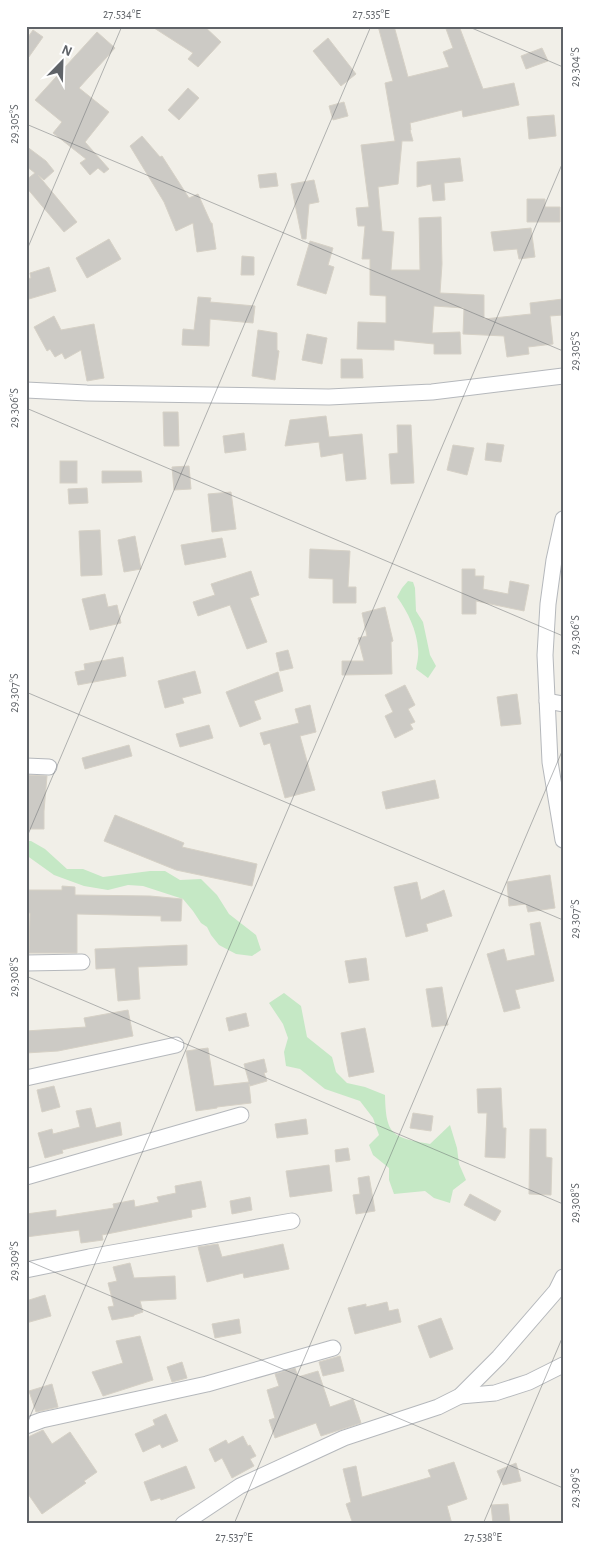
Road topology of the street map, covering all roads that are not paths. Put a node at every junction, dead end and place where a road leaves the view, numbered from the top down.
1 (563, 376) edge
2 (26, 390) edge
3 (562, 521) edge
4 (547, 701) junction
5 (563, 704) edge
6 (26, 766) edge
7 (48, 767) dead end
8 (563, 840) edge
9 (82, 962) dead end
10 (26, 963) edge
11 (176, 1045) dead end
12 (26, 1078) edge
13 (241, 1115) dead end
14 (26, 1177) edge
15 (292, 1221) dead end
16 (26, 1270) edge
17 (563, 1277) edge
18 (333, 1348) dead end
19 (563, 1366) edge
20 (460, 1396) junction
21 (26, 1426) edge
22 (183, 1524) edge

1 - 2 street
3 - 4 street
4 - 5 street
4 - 8 street
6 - 7 street
9 - 10 street
11 - 12 street
13 - 14 street
15 - 16 street
17 - 20 street
18 - 21 street
19 - 20 street
20 - 22 street

